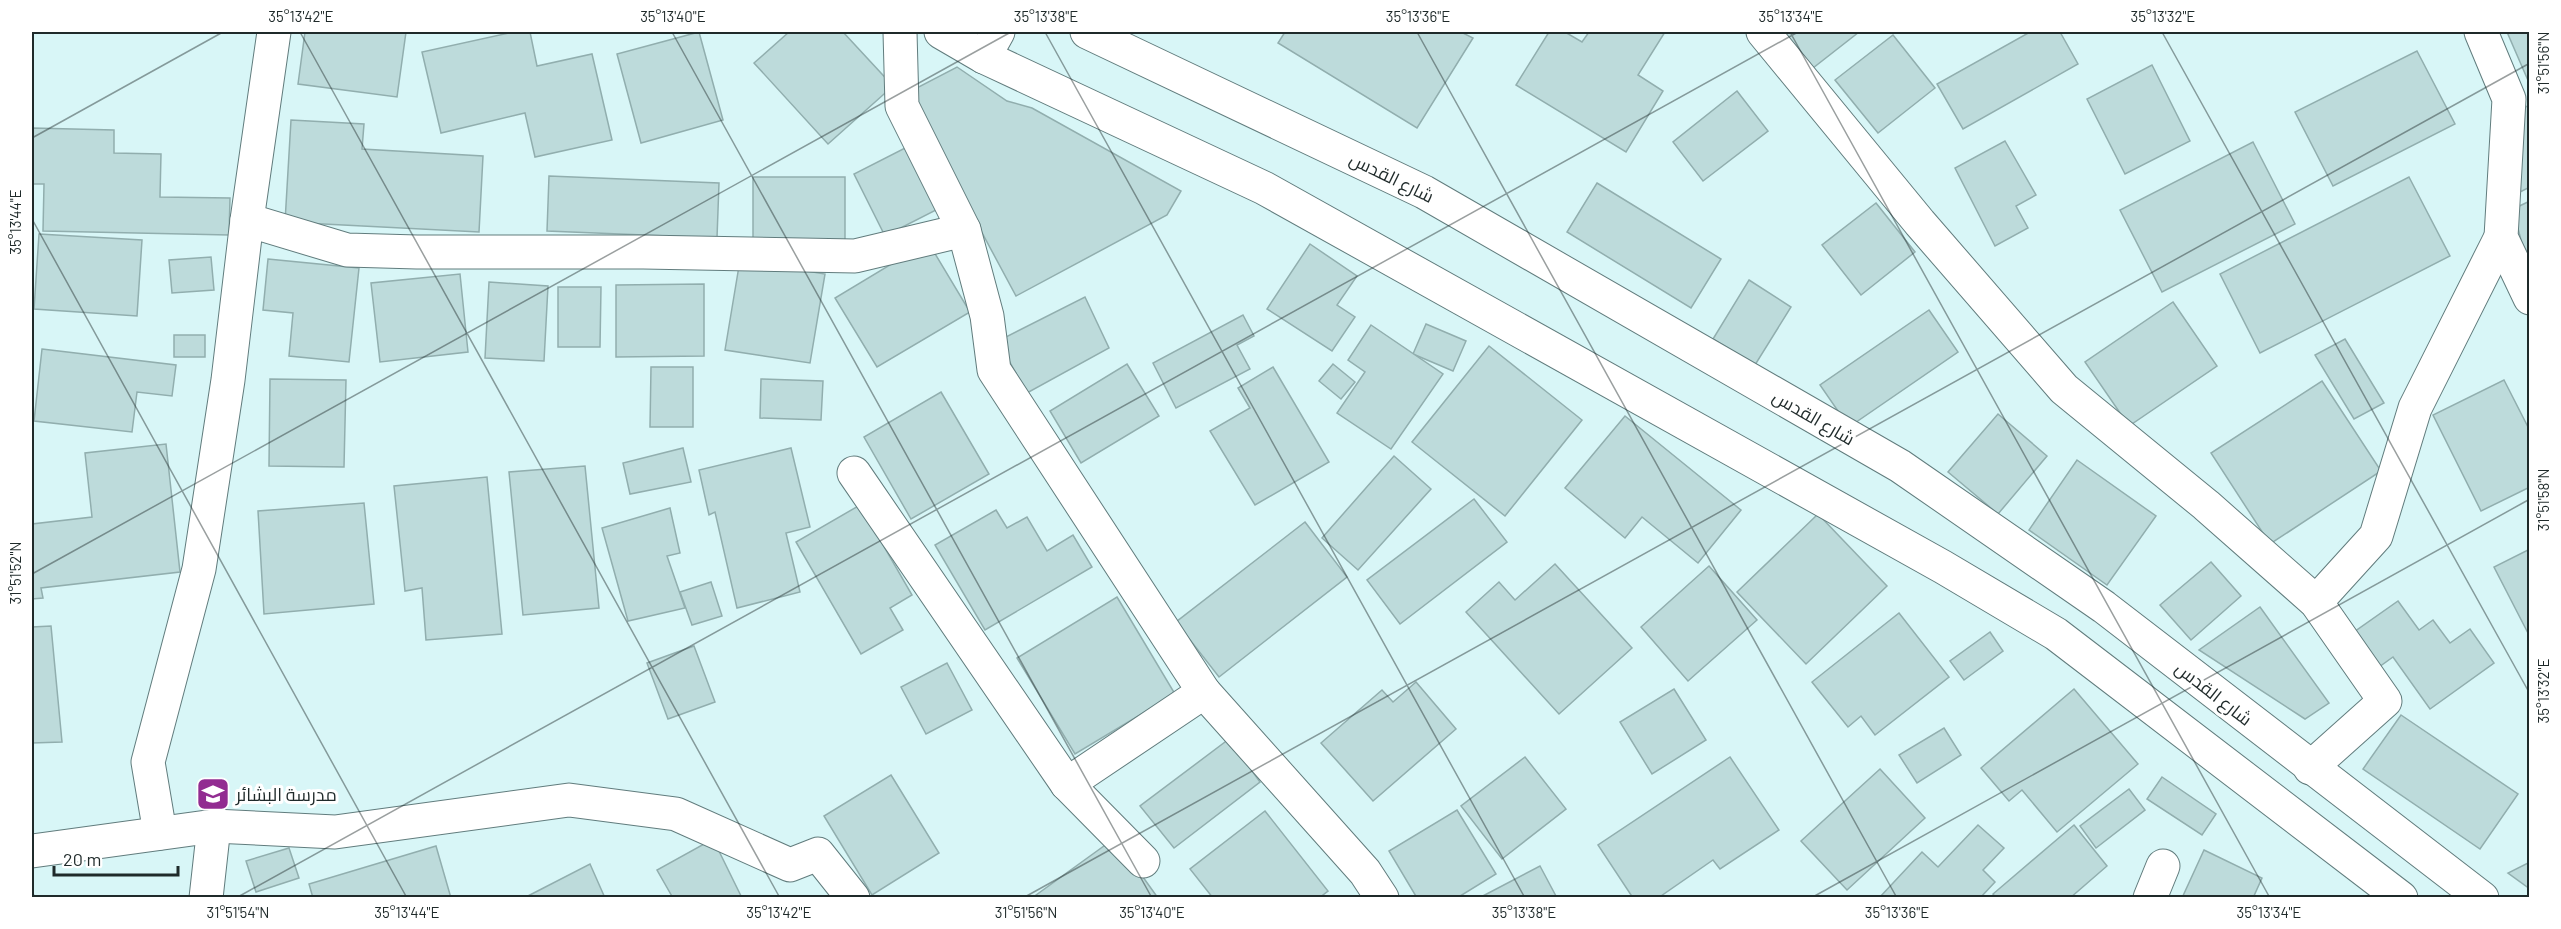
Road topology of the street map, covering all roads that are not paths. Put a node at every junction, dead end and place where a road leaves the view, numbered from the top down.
1 (274, 32) edge
2 (900, 32) edge
3 (941, 32) edge
4 (1087, 32) edge
5 (1763, 32) edge
6 (2481, 32) edge
7 (991, 44) edge
8 (247, 220) junction
9 (964, 230) junction
10 (2501, 237) junction
11 (2529, 298) edge
12 (854, 473) dead end
13 (2316, 602) junction
14 (1204, 692) junction
15 (2310, 768) junction
16 (1067, 784) junction
17 (214, 826) junction
18 (160, 833) junction
19 (32, 851) edge
20 (1143, 861) dead end
21 (2163, 866) dead end
22 (206, 897) edge
23 (853, 897) edge
24 (1382, 897) edge
25 (2151, 897) edge
26 (2401, 897) edge
27 (2482, 897) edge

1 - 8 street
2 - 9 street
3 - 7 street
4 - 15 street, شارع القدس
5 - 13 street
6 - 10 street
7 - 26 street
8 - 9 street
8 - 18 street
9 - 14 street
10 - 11 street
10 - 13 street
12 - 16 street
13 - 15 street
14 - 16 street
14 - 24 street
15 - 27 street, شارع القدس
16 - 20 street
17 - 18 street
17 - 22 street
17 - 23 street
18 - 19 street
21 - 25 street

